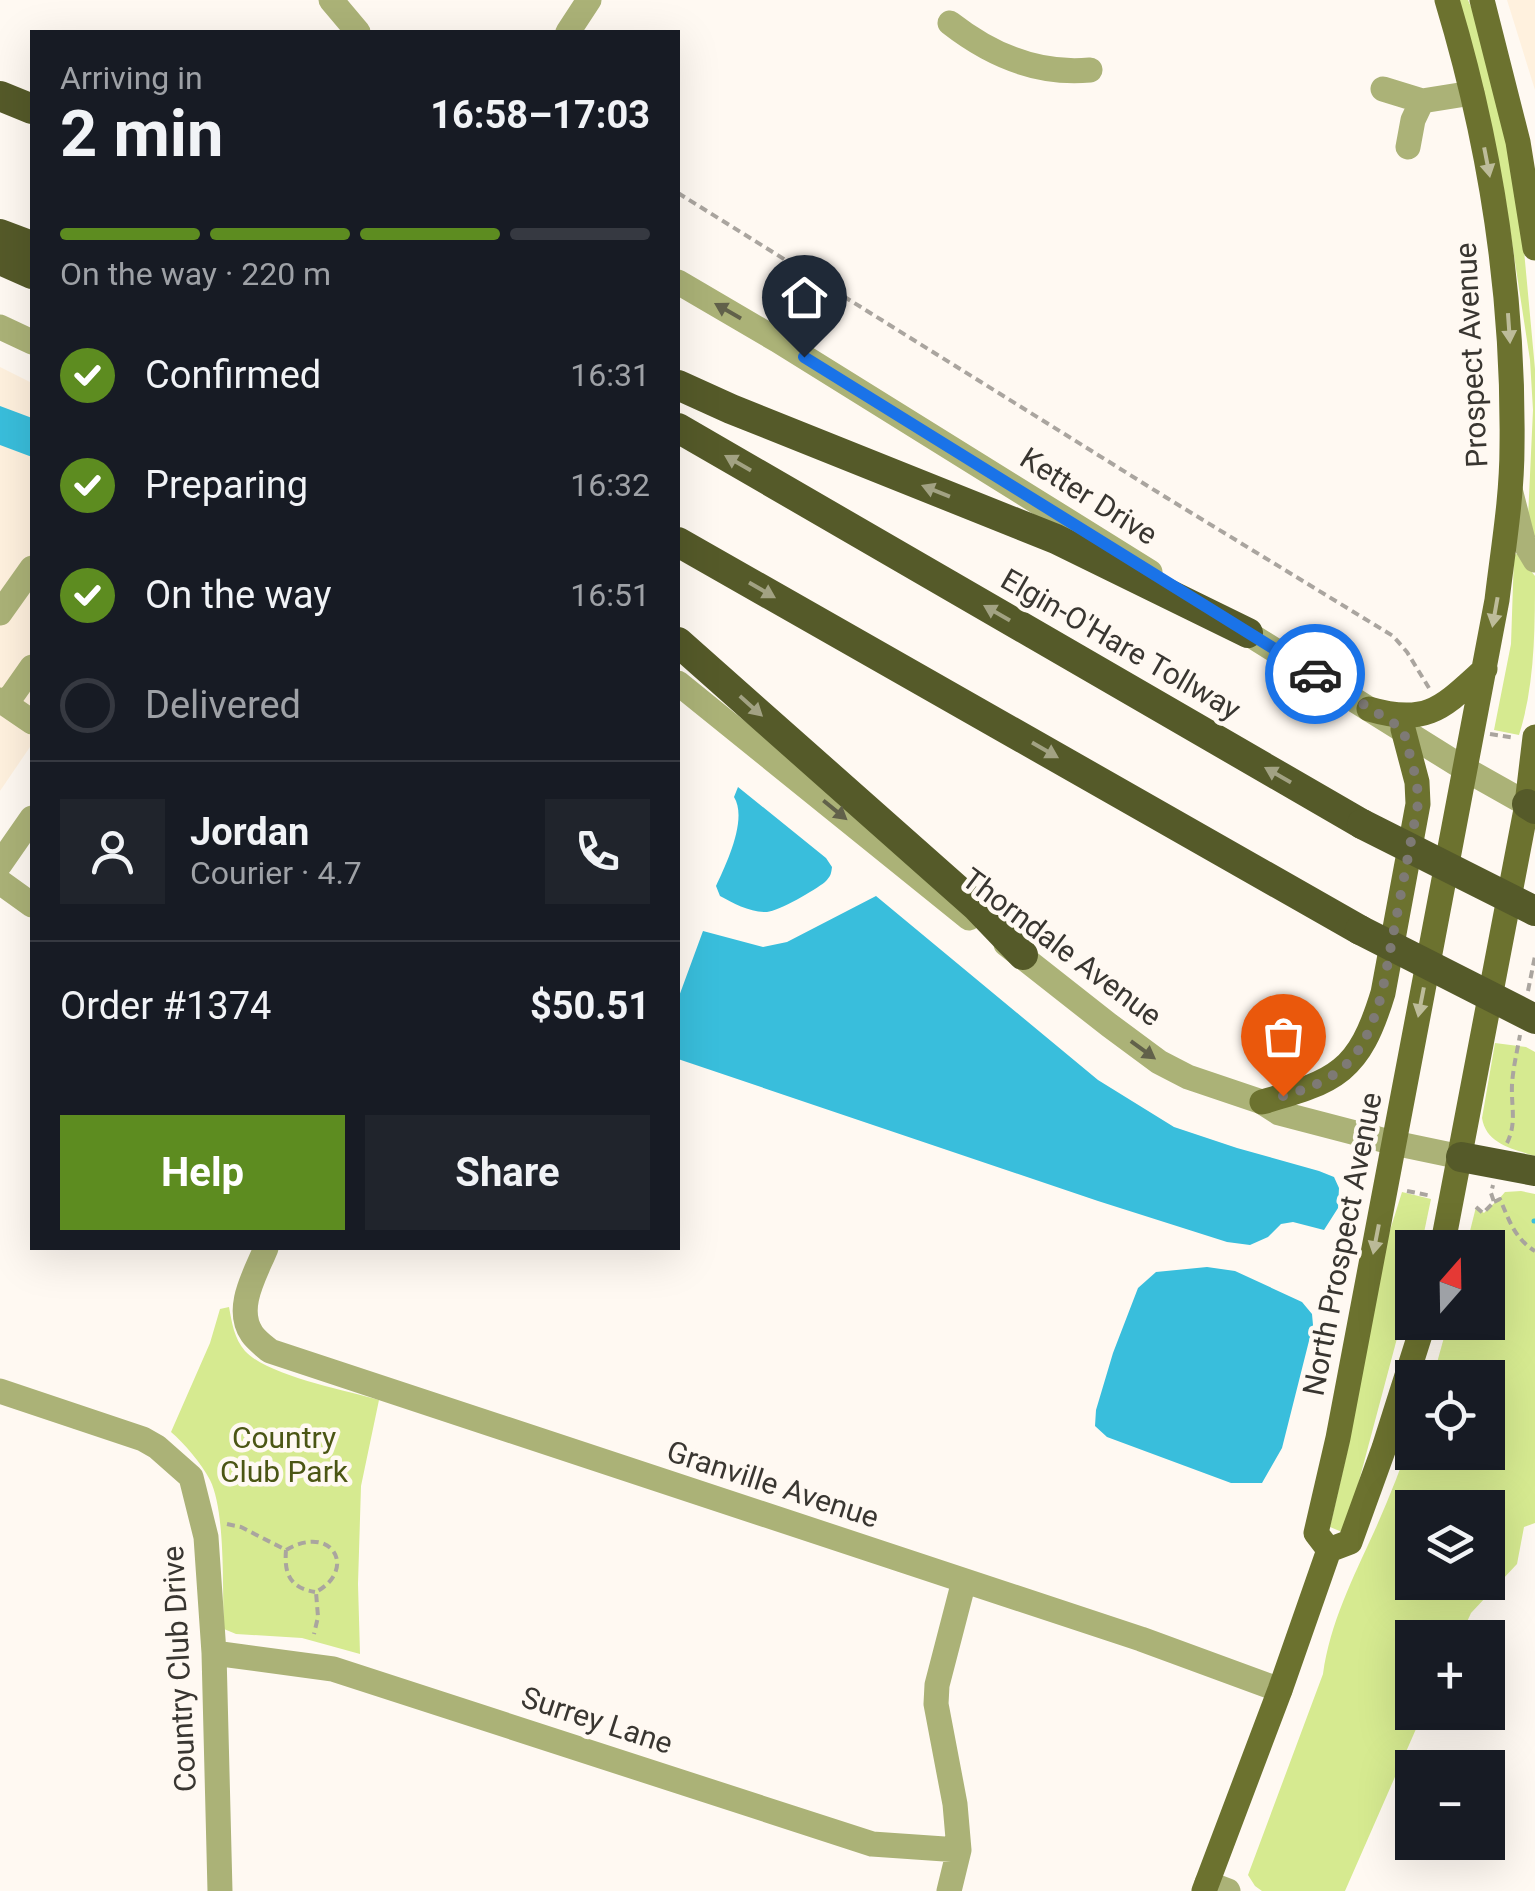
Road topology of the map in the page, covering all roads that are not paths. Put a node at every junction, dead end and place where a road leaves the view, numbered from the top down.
1 (331, 0) edge
2 (589, 0) edge
3 (1447, 0) edge
4 (1482, 0) edge
5 (950, 22) dead end
6 (356, 30) edge
7 (569, 30) edge
8 (1090, 70) dead end
9 (1384, 89) dead end
10 (1472, 93) junction
11 (0, 96) edge
12 (1422, 100) junction
13 (30, 108) edge
14 (1408, 147) dead end
15 (0, 234) edge
16 (30, 245) edge
17 (1535, 248) edge
18 (0, 260) edge
19 (30, 273) edge
20 (680, 283) edge
21 (0, 326) edge
22 (30, 341) edge
23 (680, 386) edge
24 (680, 429) edge
25 (1510, 488) junction
26 (680, 543) edge
27 (1535, 560) edge
28 (30, 571) edge
29 (0, 614) edge
30 (1248, 633) junction
31 (680, 644) edge
32 (30, 668) edge
33 (1484, 668) junction
34 (680, 685) edge
35 (3, 702) edge
36 (1370, 709) junction
37 (30, 721) edge
38 (1403, 729) junction
39 (1526, 738) edge
40 (1465, 769) junction
41 (1531, 806) edge
42 (30, 821) edge
43 (0, 864) edge
44 (0, 882) edge
45 (30, 903) edge
46 (1535, 911) edge
47 (1023, 956) junction
48 (1528, 1014) edge
49 (1262, 1102) junction
50 (1394, 1143) junction
51 (1461, 1157) junction
52 (1535, 1171) edge
53 (1446, 1230) edge
54 (265, 1250) edge
55 (1418, 1340) edge
56 (0, 1391) edge
57 (1329, 1550) junction
58 (964, 1581) junction
59 (214, 1653) junction
60 (1280, 1690) junction
61 (959, 1850) junction
62 (1213, 1888) edge
63 (220, 1891) edge
64 (949, 1891) edge

1 - 6 street
2 - 7 street
3 - 10 main road, Prospect Avenue
4 - 17 main road
5 - 8 street
9 - 12 street
10 - 12 street
10 -> 25 main road, Prospect Avenue
11 - 13 highway
12 - 14 street
15 - 16 highway
18 - 19 highway
30 -> 20 street, Ketter Drive
21 - 22 street
30 -> 23 highway
46 -> 24 highway, Elgin-O'Hare Tollway, bridge
25 - 27 street
25 -> 33 main road, Prospect Avenue
26 -> 48 highway, bridge
28 - 29 street
30 - 36 street, Ketter Drive
31 -> 47 highway
32 - 35 street
33 - 36 main road
33 - 40 main road, Prospect Avenue
34 -> 47 street, Thorndale Avenue
35 - 37 street
36 - 38 street, Ketter Drive
38 - 40 street, Ketter Drive
38 - 49 main road
39 - 41 main road
40 - 41 street, Ketter Drive
40 -> 50 main road, North Prospect Avenue
41 - 51 main road
42 - 43 street
44 - 45 street
47 -> 49 street, Thorndale Avenue
49 - 50 street, Thorndale Avenue
50 - 51 street, Thorndale Avenue
50 -> 57 main road, North Prospect Avenue
51 - 52 highway
51 - 53 main road
54 - 58 street, Granville Avenue
55 - 57 main road, North Prospect Avenue
56 - 59 street, Country Club Drive
57 - 60 main road, North Prospect Avenue
58 - 60 street, Granville Avenue
58 - 61 street
59 - 61 street, Surrey Lane
59 - 63 street, Country Club Drive
60 - 62 main road, North Prospect Avenue
61 - 64 street

